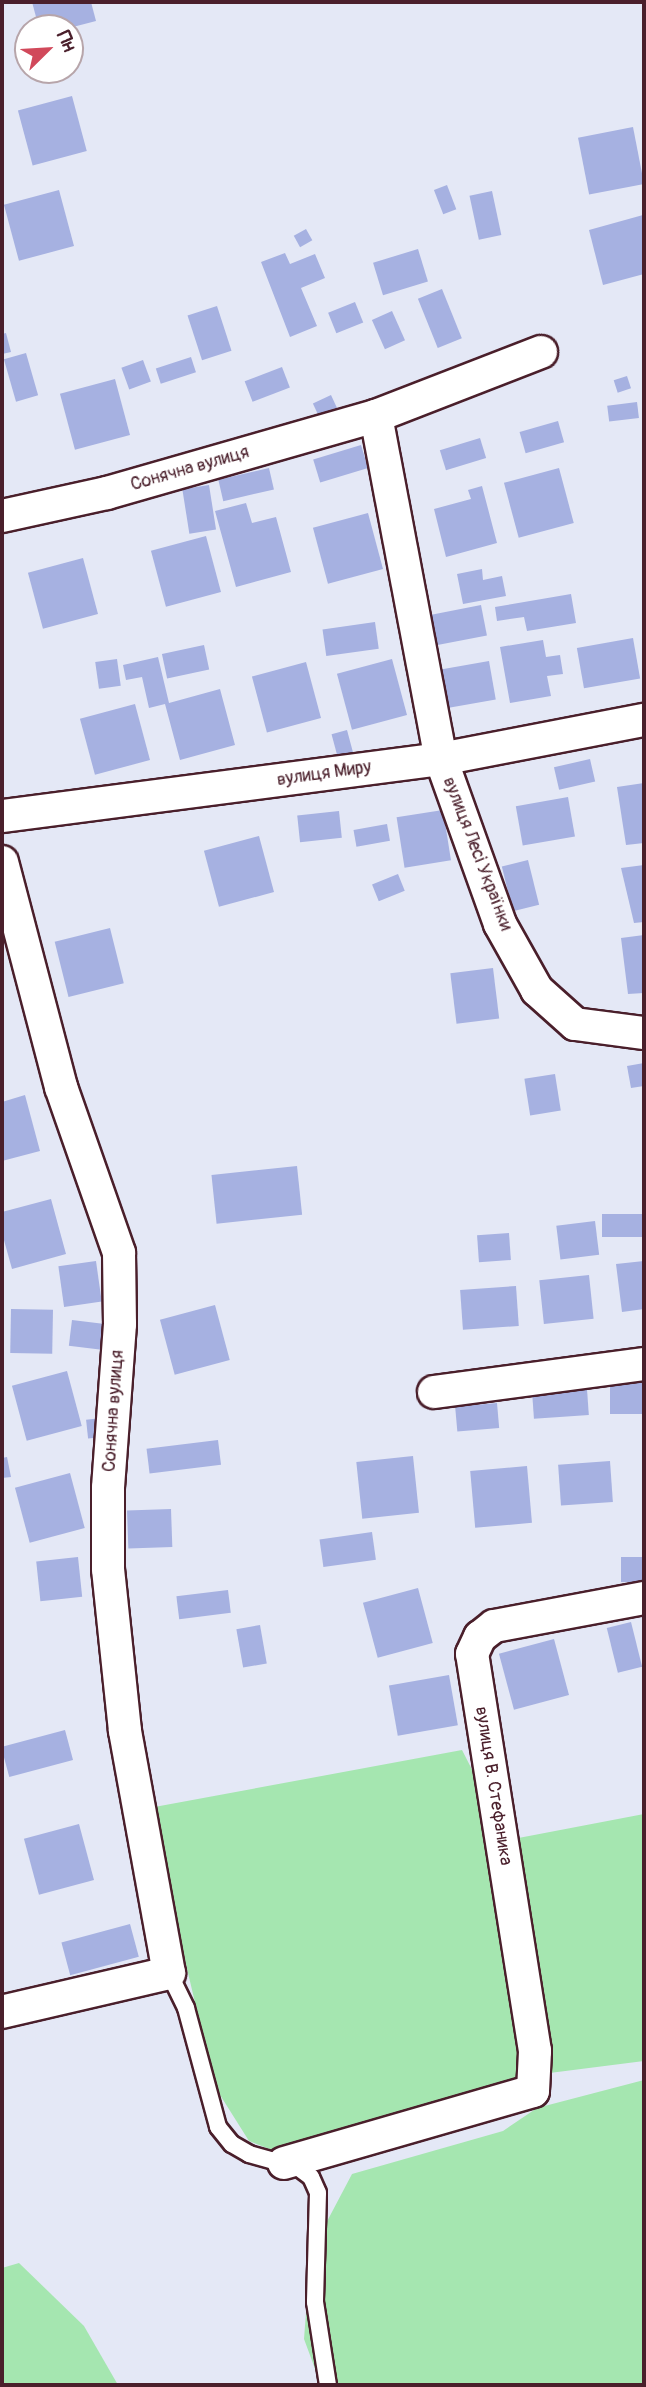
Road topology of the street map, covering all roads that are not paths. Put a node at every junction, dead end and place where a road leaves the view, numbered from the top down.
1 (541, 352) dead end
2 (376, 416) junction
3 (2, 516) edge
4 (644, 720) edge
5 (441, 759) junction
6 (2, 816) edge
7 (2, 862) edge
8 (644, 1033) edge
9 (644, 1364) edge
10 (434, 1392) dead end
11 (644, 1598) edge
12 (169, 1973) junction
13 (2, 2012) edge
14 (284, 2163) junction
15 (328, 2385) edge

1 - 2 street, Сонячна вулиця
2 - 3 street, Сонячна вулиця
2 - 5 street
4 - 5 street, вулиця Миру
5 - 6 street, вулиця Миру
5 - 8 street, вулиця Лесі Українки
7 - 12 street, Сонячна вулиця
9 - 10 street
11 - 14 street, вулиця В. Стефаника
12 - 13 street
12 - 14 lane
14 - 15 lane

